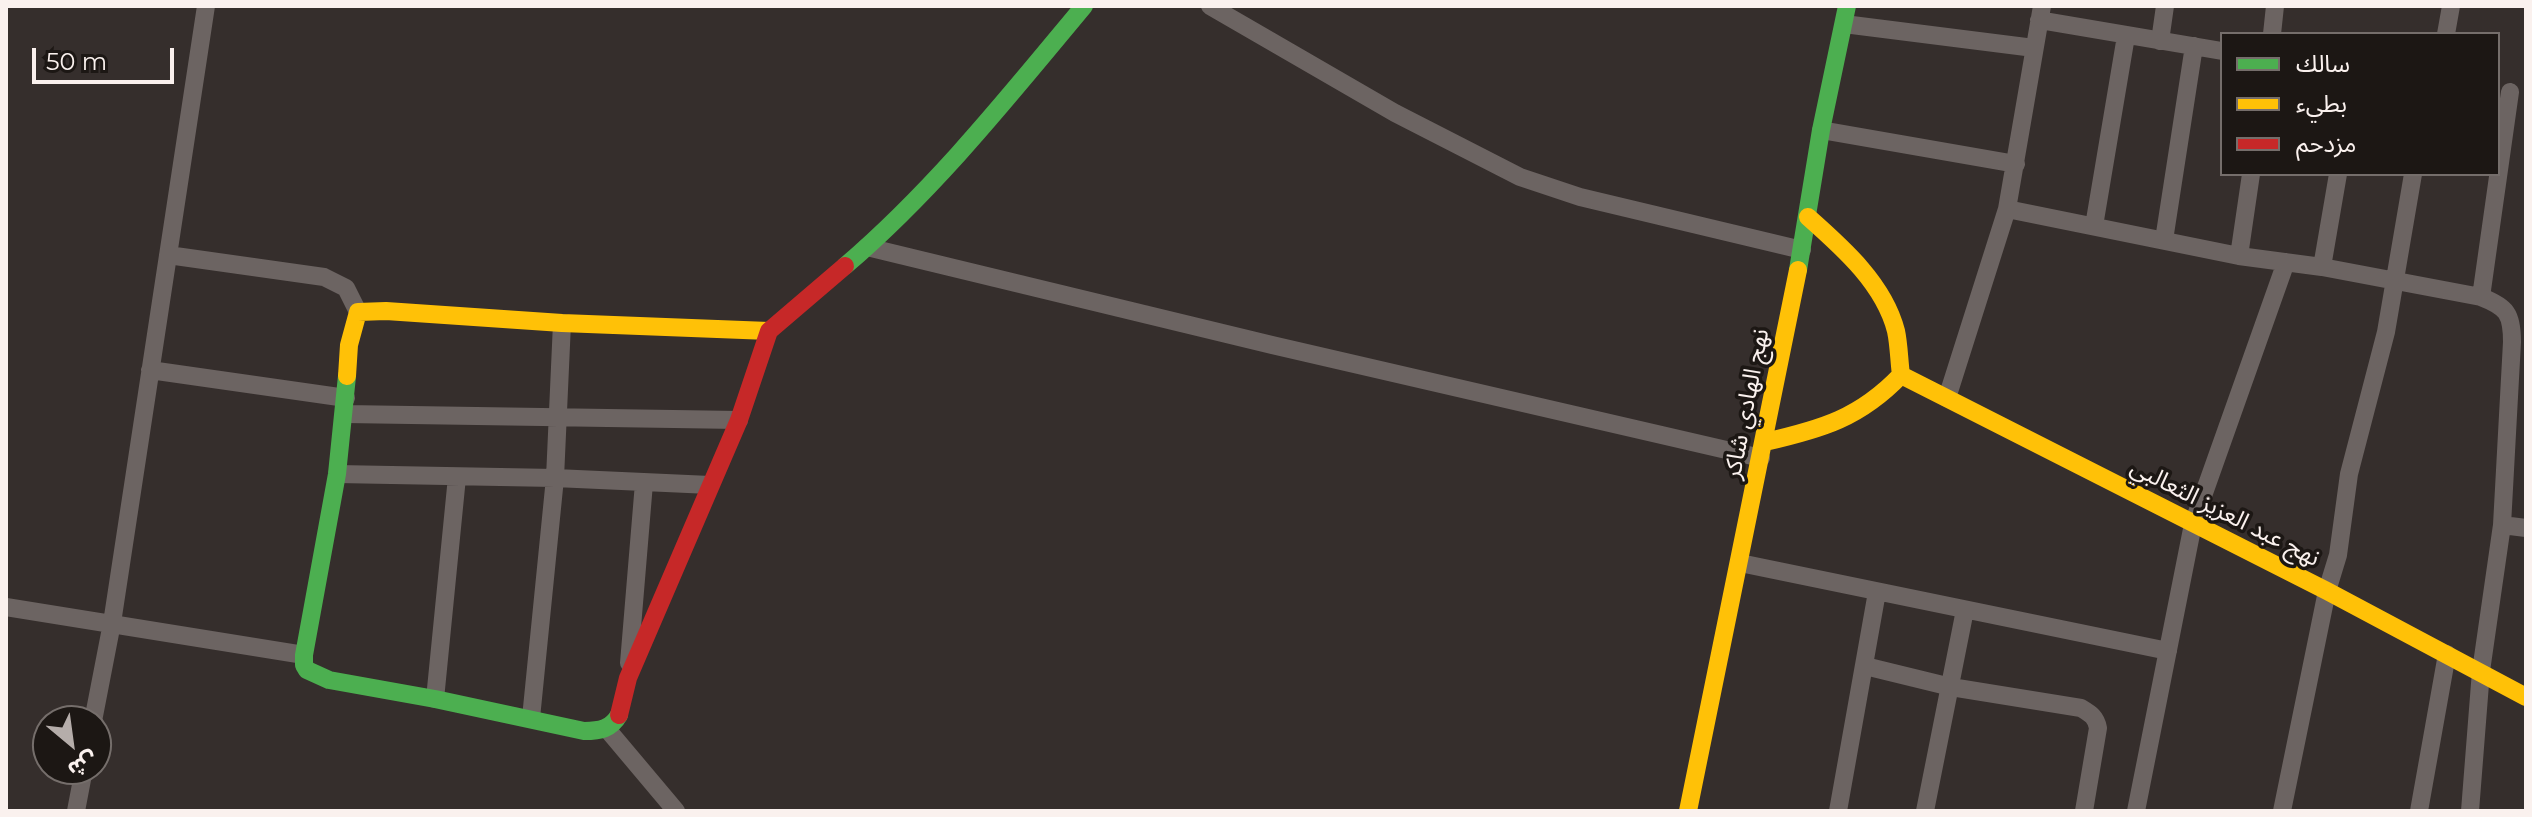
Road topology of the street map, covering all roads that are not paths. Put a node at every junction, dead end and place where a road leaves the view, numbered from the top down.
1 (206, 6) edge
2 (1084, 6) edge
3 (1210, 6) edge
4 (2165, 6) edge
5 (2275, 6) edge
6 (2451, 6) edge
7 (2040, 13) edge
8 (1846, 15) edge
9 (2272, 32) edge
10 (2446, 32) edge
11 (2126, 36) junction
12 (2160, 41) junction
13 (2194, 46) junction
14 (2034, 48) junction
15 (2220, 51) edge
16 (2511, 92) edge
17 (1821, 130) junction
18 (2016, 164) junction
19 (2500, 167) edge
20 (2251, 176) edge
21 (2338, 176) edge
22 (2413, 176) edge
23 (2499, 176) edge
24 (2007, 209) junction
25 (1808, 217) junction
26 (2094, 226) junction
27 (2164, 240) junction
28 (867, 247) junction
29 (1802, 250) junction
30 (168, 255) junction
31 (2239, 256) junction
32 (2286, 262) junction
33 (2322, 267) junction
34 (2395, 282) junction
35 (2481, 297) junction
36 (358, 312) junction
37 (562, 323) junction
38 (769, 331) junction
39 (150, 370) junction
40 (1901, 375) junction
41 (1947, 398) junction
42 (345, 406) junction
43 (2517, 406) edge
44 (557, 419) junction
45 (739, 420) junction
46 (1763, 450) junction
47 (337, 474) junction
48 (457, 477) junction
49 (555, 478) junction
50 (644, 483) junction
51 (710, 485) junction
52 (2193, 524) junction
53 (2502, 525) junction
54 (2526, 528) edge
55 (1740, 563) junction
56 (2327, 591) junction
57 (1877, 592) junction
58 (6, 607) edge
59 (1965, 610) junction
60 (112, 623) junction
61 (2168, 651) junction
62 (2447, 654) junction
63 (304, 655) junction
64 (1865, 666) junction
65 (2481, 671) junction
66 (628, 678) junction
67 (1951, 687) junction
68 (2526, 697) edge
69 (435, 699) junction
70 (96, 705) edge
71 (531, 718) junction
72 (607, 729) junction
73 (81, 785) edge
74 (76, 811) edge
75 (676, 811) edge
76 (1688, 811) edge
77 (1838, 811) edge
78 (1925, 811) edge
79 (2084, 811) edge
80 (2136, 811) edge
81 (2282, 811) edge
82 (2419, 811) edge
83 (2470, 811) edge

1 - 30 street
2 - 28 street
3 - 29 street
4 - 12 street
5 - 9 street
6 - 10 street
7 - 11 street
7 - 14 street
8 - 14 street
8 - 17 street, نهج الهادي شاكر
11 - 12 street
11 - 26 street
12 - 13 street
13 - 15 street
13 - 27 street
14 - 18 street
16 - 19 street
17 - 18 street
17 - 25 street, نهج الهادي شاكر
18 - 24 street
20 - 31 street
21 - 33 street
22 - 34 street
23 - 35 street
24 - 26 street
24 - 41 street
25 - 29 street, نهج الهادي شاكر
25 - 40 street
26 - 27 street
27 - 31 street
28 - 38 street
28 - 46 street
29 - 46 street, نهج الهادي شاكر
30 - 36 street
30 - 39 street
31 - 32 street
32 - 33 street
32 - 52 street
33 - 34 street
34 - 35 street
34 - 56 street
35 - 43 street
36 - 37 street
36 - 42 street
37 - 38 street
37 - 44 street
38 - 45 street
39 - 42 street
39 - 60 street
40 - 41 street, نهج عبد العزيز الثعالبي
40 - 46 street
41 - 52 street, نهج عبد العزيز الثعالبي
42 - 44 street
42 - 47 street
43 - 53 street
44 - 45 street
44 - 49 street
45 - 51 street
46 - 55 street, نهج الهادي شاكر
47 - 48 street
47 - 63 street
48 - 49 street
48 - 69 street
49 - 50 street
49 - 71 street
50 - 51 street
50 - 66 street
51 - 66 street
52 - 56 street, نهج عبد العزيز الثعالبي
52 - 61 street
53 - 54 street
53 - 65 street
55 - 57 street
55 - 76 street, نهج الهادي شاكر
56 - 62 street, نهج عبد العزيز الثعالبي
56 - 81 street
57 - 59 street
57 - 64 street
58 - 60 street
59 - 61 street
59 - 67 street
60 - 63 street
60 - 70 street
61 - 80 street
62 - 65 street, نهج عبد العزيز الثعالبي
62 - 82 street
63 - 69 street
64 - 67 street
64 - 77 street
65 - 68 street, نهج عبد العزيز الثعالبي
65 - 83 street
66 - 72 street
67 - 78 street
67 - 79 street
69 - 71 street
71 - 72 street
72 - 75 street
73 - 74 street

